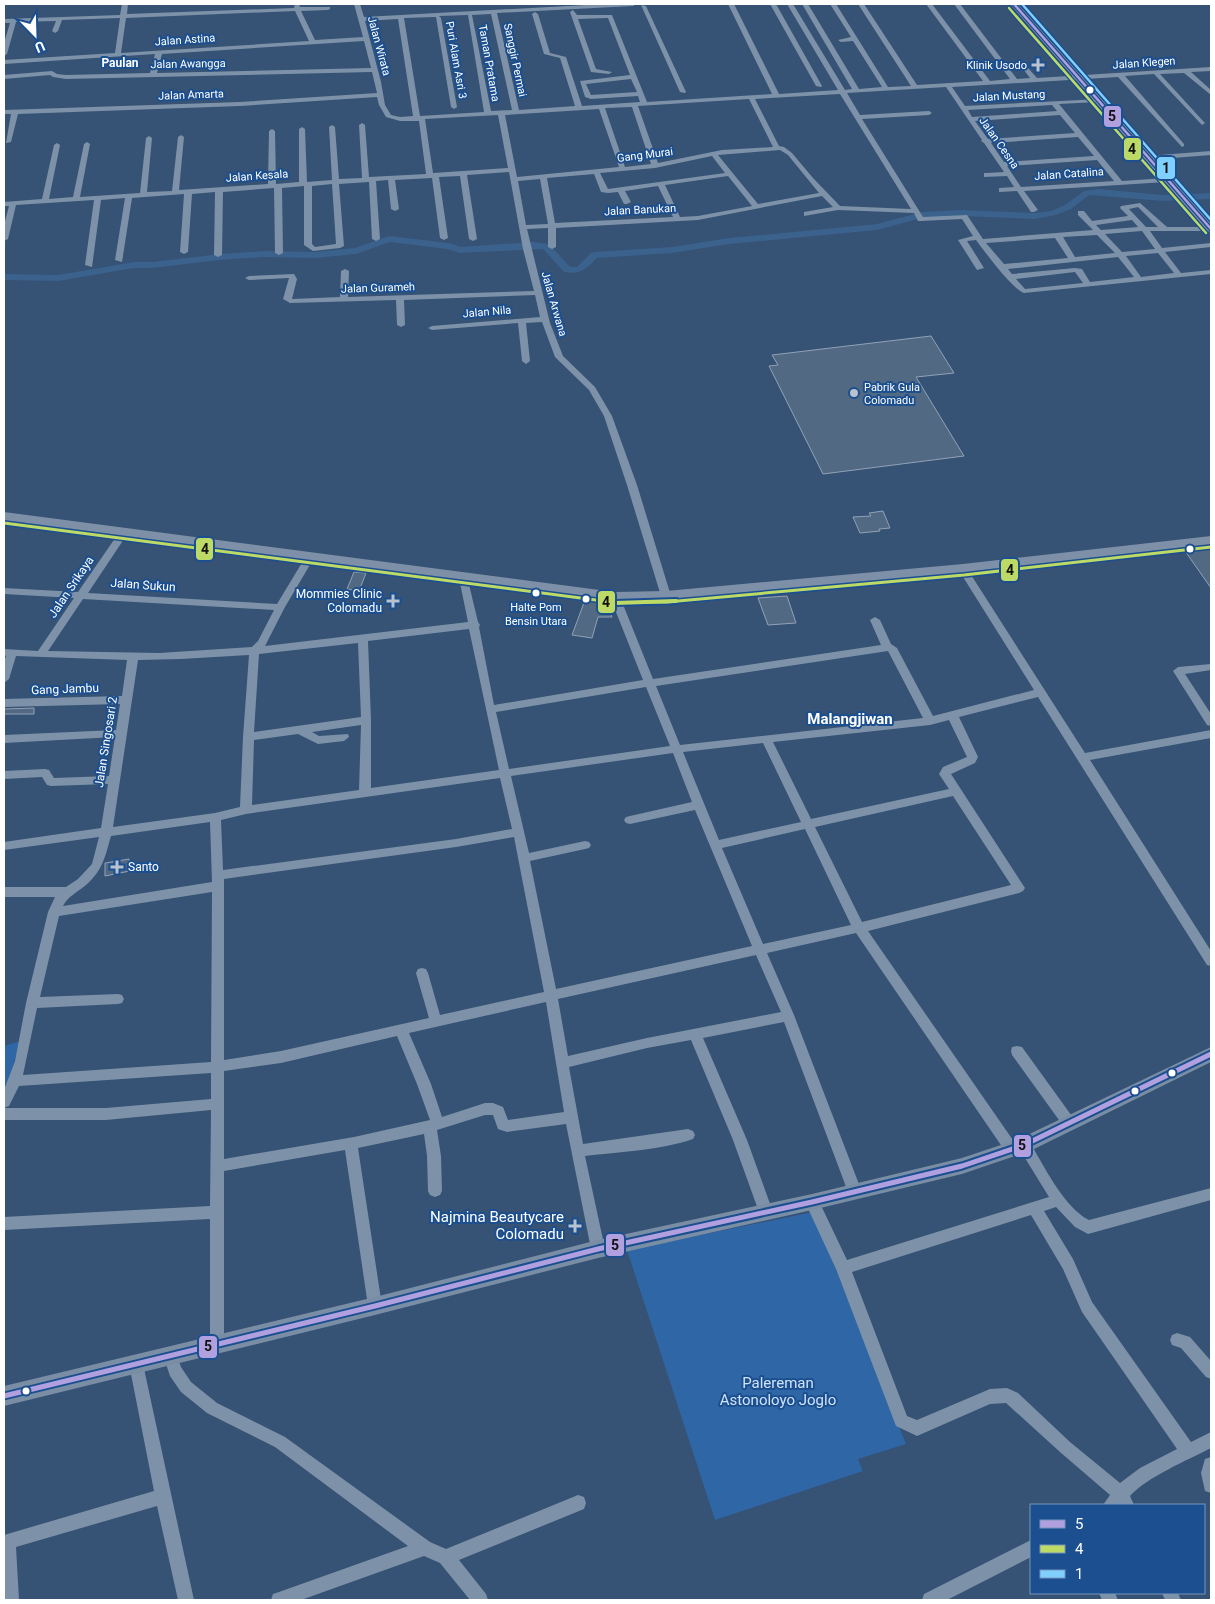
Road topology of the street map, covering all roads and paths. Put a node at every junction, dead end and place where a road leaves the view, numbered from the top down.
1 (125, 4) edge
2 (357, 4) edge
3 (633, 4) edge
4 (731, 4) edge
5 (773, 4) edge
6 (790, 4) edge
7 (805, 4) edge
8 (833, 4) edge
9 (861, 4) edge
10 (929, 4) edge
11 (957, 4) edge
12 (1014, 4) edge
13 (297, 6) edge
14 (643, 6) dead end
15 (328, 8) dead end
16 (494, 13) dead end
17 (536, 14) dead end
18 (123, 16) junction
19 (470, 16) dead end
20 (401, 18) dead end
21 (438, 18) dead end
22 (60, 19) junction
23 (361, 19) junction
24 (4, 21) edge
25 (13, 21) junction
26 (56, 31) dead end
27 (367, 38) junction
28 (855, 39) junction
29 (841, 40) dead end
30 (313, 42) junction
31 (159, 52) junction
32 (4, 54) edge
33 (118, 54) junction
34 (55, 58) junction
35 (1020, 61) dead end
36 (4, 62) edge
37 (1211, 68) edge
38 (375, 70) junction
39 (1185, 70) junction
40 (1155, 72) junction
41 (52, 73) junction
42 (632, 74) junction
43 (1120, 74) junction
44 (154, 75) junction
45 (4, 77) edge
46 (1078, 77) junction
47 (1035, 80) junction
48 (1015, 81) junction
49 (988, 83) junction
50 (916, 87) junction
51 (949, 88) dead end
52 (818, 89) junction
53 (886, 89) junction
54 (856, 90) junction
55 (841, 91) junction
56 (683, 92) junction
57 (1211, 93) edge
58 (640, 94) junction
59 (380, 95) junction
60 (776, 95) junction
61 (751, 97) junction
62 (701, 100) junction
63 (1098, 100) junction
64 (671, 102) junction
65 (644, 103) junction
66 (1054, 103) junction
67 (634, 104) junction
68 (602, 106) junction
69 (454, 107) junction
70 (579, 108) junction
71 (964, 108) junction
72 (4, 112) edge
73 (14, 112) junction
74 (516, 112) junction
75 (501, 113) junction
76 (929, 113) dead end
77 (1062, 113) junction
78 (488, 114) junction
79 (451, 116) junction
80 (461, 116) junction
81 (857, 117) junction
82 (970, 118) junction
83 (419, 119) junction
84 (1202, 123) dead end
85 (362, 125) dead end
86 (332, 127) dead end
87 (302, 129) dead end
88 (272, 131) dead end
89 (1080, 135) junction
90 (181, 137) dead end
91 (149, 138) dead end
92 (984, 141) junction
93 (8, 142) dead end
94 (87, 144) dead end
95 (57, 145) dead end
96 (1182, 145) dead end
97 (777, 148) junction
98 (1211, 153) edge
99 (714, 154) junction
100 (1098, 158) junction
101 (1147, 158) junction
102 (1001, 164) junction
103 (655, 166) junction
104 (622, 167) dead end
105 (512, 170) junction
106 (596, 171) junction
107 (463, 173) junction
108 (731, 174) junction
109 (1008, 174) junction
110 (432, 175) junction
111 (987, 175) dead end
112 (543, 176) junction
113 (390, 178) junction
114 (514, 179) junction
115 (369, 180) junction
116 (1166, 180) junction
117 (336, 182) junction
118 (1119, 182) junction
119 (306, 184) junction
120 (661, 185) junction
121 (275, 186) junction
122 (1020, 189) junction
123 (219, 190) junction
124 (622, 190) junction
125 (1002, 190) dead end
126 (175, 192) junction
127 (188, 192) junction
128 (824, 194) junction
129 (143, 195) junction
130 (129, 196) junction
131 (98, 198) junction
132 (76, 199) junction
133 (45, 201) junction
134 (627, 202) dead end
135 (12, 203) junction
136 (4, 204) edge
137 (756, 206) junction
138 (838, 208) junction
139 (395, 209) dead end
140 (1034, 210) dead end
141 (1081, 213) dead end
142 (807, 214) dead end
143 (918, 214) junction
144 (1133, 218) junction
145 (678, 220) junction
146 (1091, 223) junction
147 (552, 226) junction
148 (524, 227) junction
149 (1144, 229) junction
150 (1211, 229) edge
151 (1166, 230) junction
152 (1100, 233) junction
153 (1058, 236) junction
154 (444, 238) dead end
155 (4, 239) edge
156 (376, 239) dead end
157 (473, 239) dead end
158 (980, 239) junction
159 (1211, 245) edge
160 (552, 247) dead end
161 (1158, 249) junction
162 (184, 252) dead end
163 (279, 253) dead end
164 (1120, 254) junction
165 (218, 255) dead end
166 (1073, 259) junction
167 (119, 260) dead end
168 (89, 265) dead end
169 (1001, 267) junction
170 (980, 268) dead end
171 (346, 271) dead end
172 (1211, 272) edge
173 (1179, 275) junction
174 (1009, 277) junction
175 (249, 278) dead end
176 (1139, 279) junction
177 (480, 283) dead end
178 (1088, 284) junction
179 (539, 293) junction
180 (483, 295) junction
181 (400, 298) junction
182 (344, 300) junction
183 (544, 319) junction
184 (522, 320) junction
185 (401, 324) dead end
186 (487, 324) junction
187 (432, 328) dead end
188 (486, 335) dead end
189 (526, 361) dead end
190 (4, 517) edge
191 (123, 534) junction
192 (1211, 541) edge
193 (309, 558) junction
194 (963, 569) junction
195 (464, 578) junction
196 (4, 591) edge
197 (81, 594) junction
198 (666, 596) junction
199 (615, 597) junction
200 (280, 607) junction
201 (875, 620) dead end
202 (475, 624) junction
203 (363, 638) junction
204 (887, 647) junction
205 (254, 650) junction
206 (8, 652) edge
207 (41, 654) junction
208 (133, 657) junction
209 (1211, 668) edge
210 (4, 679) edge
211 (648, 683) junction
212 (1042, 692) junction
213 (127, 700) junction
214 (4, 703) edge
215 (491, 709) junction
216 (953, 716) junction
217 (366, 720) junction
218 (930, 721) junction
219 (1211, 722) edge
220 (300, 730) junction
221 (122, 733) junction
222 (1211, 734) edge
223 (248, 737) junction
224 (344, 737) dead end
225 (4, 738) edge
226 (766, 739) junction
227 (676, 749) junction
228 (1082, 758) junction
229 (4, 775) edge
230 (505, 775) junction
231 (114, 780) junction
232 (957, 791) junction
233 (365, 793) junction
234 (700, 805) junction
235 (246, 810) junction
236 (215, 817) junction
237 (630, 820) dead end
238 (806, 825) junction
239 (106, 832) junction
240 (519, 832) junction
241 (585, 845) dead end
242 (715, 845) junction
243 (4, 846) edge
244 (524, 858) junction
245 (218, 880) junction
246 (4, 892) edge
247 (66, 892) junction
248 (54, 912) junction
249 (859, 928) junction
250 (759, 950) junction
251 (1211, 961) edge
252 (422, 973) dead end
253 (551, 995) junction
254 (118, 999) dead end
255 (32, 1003) junction
256 (788, 1015) junction
257 (436, 1022) junction
258 (401, 1030) junction
259 (695, 1034) junction
260 (1017, 1050) dead end
261 (1211, 1054) edge
262 (563, 1063) junction
263 (216, 1067) junction
264 (15, 1081) junction
265 (4, 1102) edge
266 (216, 1104) junction
267 (4, 1114) edge
268 (572, 1117) junction
269 (1068, 1123) junction
270 (434, 1125) junction
271 (688, 1135) dead end
272 (351, 1144) junction
273 (1018, 1148) junction
274 (577, 1151) junction
275 (217, 1166) junction
276 (435, 1191) dead end
277 (855, 1192) junction
278 (1211, 1194) edge
279 (1059, 1200) junction
280 (812, 1202) junction
281 (1034, 1208) junction
282 (217, 1212) junction
283 (766, 1212) junction
284 (4, 1224) edge
285 (598, 1249) junction
286 (843, 1268) junction
287 (375, 1306) junction
288 (1177, 1340) dead end
289 (218, 1343) junction
290 (170, 1355) junction
291 (136, 1364) junction
292 (1211, 1372) edge
293 (4, 1396) edge
294 (1211, 1440) edge
295 (1188, 1452) junction
296 (1211, 1465) edge
297 (1211, 1485) edge
298 (163, 1496) junction
299 (1119, 1501) edge
300 (578, 1503) dead end
301 (6, 1543) edge
302 (424, 1548) junction
303 (1030, 1549) edge
304 (446, 1558) junction
305 (11, 1600) edge
306 (186, 1600) edge
307 (279, 1600) edge
308 (480, 1600) edge
309 (930, 1600) edge

1 - 18 street
2 - 23 street, Jalan Wirata
3 - 23 street
4 - 60 street
5 - 52 street
6 - 55 street
7 - 54 street
8 - 28 street
9 - 50 street
10 - 49 street
11 - 48 street
12 - 46 main road
13 - 15 street
13 - 18 street
13 - 30 street
14 - 56 street
16 - 74 street, Sanggir Permai
17 - 70 street
18 - 22 street
18 - 33 street
19 - 78 street, Taman Pratama
20 - 83 street
21 - 69 street, Puri Alam Asri 3
22 - 25 street
22 - 26 street
23 - 27 street, Jalan Wirata
24 - 25 street
25 - 32 street
27 - 30 street, Jalan Astina
27 - 38 street, Jalan Wirata
28 - 29 street
28 - 53 street
30 - 31 street, Jalan Astina
31 - 33 street, Jalan Astina
31 - 44 street
33 - 34 street, Jalan Astina
34 - 36 street, Jalan Astina
34 - 41 street
35 - 47 street
37 - 39 street, Jalan Klegen
38 - 44 street, Jalan Awangga
38 - 59 street, Jalan Wirata
39 - 40 street, Jalan Klegen
39 - 57 street
40 - 43 street, Jalan Klegen
40 - 84 street
41 - 44 street, Jalan Awangga
41 - 45 street, Jalan Awangga
42 - 42 street
42 - 58 street
42 - 58 street
43 - 46 street, Jalan Klegen
43 - 96 street
46 - 47 street, Jalan Klegen
46 - 63 main road
47 - 48 street, Jalan Klegen
48 - 49 street, Jalan Klegen
49 - 50 street, Jalan Klegen
50 - 53 street, Jalan Klegen
51 - 71 street, Jalan Cesna
52 - 55 street, Jalan Klegen
52 - 60 street, Jalan Klegen
53 - 54 street, Jalan Klegen
54 - 55 street, Jalan Klegen
55 - 81 street
56 - 62 street
56 - 64 street
58 - 65 street
59 - 73 street, Jalan Amarta
59 - 83 street, Jalan Wirata
60 - 61 street, Jalan Klegen
61 - 62 street, Jalan Klegen
61 - 97 street
62 - 64 street, Jalan Klegen
63 - 66 street, Jalan Mustang
63 - 101 main road
64 - 65 street, Jalan Klegen
65 - 67 street, Jalan Klegen
66 - 71 street, Jalan Mustang
66 - 77 street
67 - 68 street, Jalan Klegen
67 - 103 street
68 - 70 street, Jalan Klegen
68 - 104 street
69 - 79 street, Puri Alam Asri 3
69 - 80 street, Puri Alam Asri 3
70 - 74 street, Jalan Klegen
71 - 82 street, Jalan Cesna
72 - 73 street, Jalan Amarta
73 - 93 street
74 - 75 street, Jalan Klegen
75 - 78 street, Jalan Klegen
75 - 105 street, Jalan Arwana
76 - 81 street
77 - 82 street
77 - 89 street
78 - 80 street, Jalan Klegen
79 - 80 street, Jalan Klegen
79 - 83 street, Jalan Klegen
81 - 143 street
82 - 92 street, Jalan Cesna
83 - 110 street
85 - 115 street
86 - 117 street
87 - 119 street
88 - 121 street
89 - 92 street
89 - 100 street
90 - 126 street
91 - 129 street
92 - 102 street, Jalan Cesna
94 - 132 street
95 - 133 street
97 - 99 street, Gang Murai
97 - 128 street
98 - 101 street
99 - 103 street, Gang Murai
99 - 108 street
100 - 102 street
100 - 118 street
101 - 116 main road
102 - 109 street, Jalan Cesna
103 - 106 street, Gang Murai
105 - 107 street, Jalan Kesala
105 - 114 street, Jalan Arwana
106 - 112 street, Gang Murai
106 - 124 street
107 - 110 street, Jalan Kesala
107 - 157 street
108 - 120 street
108 - 137 street
109 - 111 street
109 - 122 street, Jalan Cesna
110 - 113 street, Jalan Kesala
110 - 154 street
112 - 114 street, Gang Murai
112 - 147 street
113 - 115 street, Jalan Kesala
113 - 139 street
114 - 148 street, Jalan Arwana
115 - 117 street, Jalan Kesala
115 - 156 street
116 - 118 street, Jalan Catalina
116 - 150 main road
117 - 119 street, Jalan Kesala
117 - 119 street
118 - 122 street, Jalan Catalina
119 - 121 street, Jalan Kesala
120 - 124 street
120 - 145 street
121 - 123 street, Jalan Kesala
121 - 163 street
122 - 125 street, Jalan Catalina
122 - 140 street, Jalan Cesna
123 - 127 street, Jalan Kesala
123 - 165 street
124 - 134 street
126 - 127 street, Jalan Kesala
126 - 129 street, Jalan Kesala
127 - 162 street
128 - 137 street, Jalan Banukan
128 - 138 street
129 - 130 street, Jalan Kesala
130 - 131 street, Jalan Kesala
130 - 167 street
131 - 132 street, Jalan Kesala
131 - 168 street
132 - 133 street, Jalan Kesala
133 - 135 street, Jalan Kesala
135 - 136 street, Jalan Kesala
135 - 155 street
137 - 145 street, Jalan Banukan
138 - 142 street
138 - 143 street
141 - 146 street
143 - 158 street
144 - 146 street
144 - 149 street
144 - 151 street
145 - 147 street, Jalan Banukan
146 - 152 street
147 - 148 street, Jalan Banukan
147 - 160 street
148 - 179 street, Jalan Arwana
149 - 151 street
149 - 152 street
149 - 161 street
150 - 151 street
152 - 153 street
152 - 164 street
153 - 158 street
153 - 166 street
158 - 169 street
158 - 170 street
159 - 161 street
161 - 164 street
161 - 173 street
164 - 166 street
164 - 176 street
166 - 169 street
169 - 174 street
171 - 182 street
172 - 173 street
173 - 176 street
174 - 178 street
174 - 178 street
175 - 182 street, Jalan Gurameh
176 - 178 street
177 - 180 street
179 - 180 street, Jalan Gurameh
179 - 183 street, Jalan Arwana
180 - 181 street, Jalan Gurameh
181 - 182 street, Jalan Gurameh
181 - 185 street
183 - 184 street, Jalan Nila
183 - 198 street, Jalan Arwana
184 - 186 street, Jalan Nila
184 - 189 street
186 - 187 street, Jalan Nila
186 - 188 street
190 - 191 highway
191 - 193 highway
191 - 197 street, Jalan Srikaya
192 - 194 highway
193 - 195 highway
193 - 200 street
194 - 198 highway
194 - 212 street
195 - 199 highway
195 - 202 street
196 - 197 street, Jalan Sukun
197 - 200 street, Jalan Sukun
197 - 207 street, Jalan Srikaya
198 - 199 highway
199 - 211 street
200 - 205 street
201 - 204 street
202 - 203 street
202 - 215 street
203 - 205 street
203 - 217 street
204 - 211 street
204 - 218 street
205 - 208 street
205 - 223 street
206 - 207 street
206 - 210 street
207 - 208 street
208 - 213 street, Jalan Singosari 2
209 - 219 street
211 - 215 street
211 - 227 street
212 - 216 street
212 - 228 street
213 - 214 street, Gang Jambu
213 - 221 street, Jalan Singosari 2
215 - 230 street
216 - 218 street
216 - 232 street
217 - 220 street
217 - 233 street
218 - 226 street
220 - 223 street
220 - 224 street
221 - 225 street
221 - 231 street, Jalan Singosari 2
222 - 228 street
223 - 235 street
226 - 227 street
226 - 238 street
227 - 230 street
227 - 234 street
228 - 251 street
229 - 231 street
230 - 233 street
230 - 240 street
231 - 239 street, Jalan Singosari 2
232 - 238 street
232 - 249 street
233 - 235 street
234 - 237 street
234 - 242 street
235 - 236 street
236 - 239 street
236 - 245 street
238 - 242 street
238 - 249 street
239 - 243 street
239 - 247 street, Jalan Singosari 2
240 - 244 street
240 - 245 street
241 - 244 street
242 - 250 street
244 - 253 street
245 - 248 street
245 - 263 street
246 - 247 street
247 - 248 street
248 - 255 street
249 - 250 street
249 - 273 street
250 - 253 street
250 - 256 street
252 - 257 street
253 - 257 street
253 - 262 street
254 - 255 street
255 - 264 street
256 - 259 street
256 - 277 street
257 - 258 street
258 - 263 street
258 - 270 street
259 - 262 street
259 - 283 street
260 - 269 street
261 - 269 main road
262 - 268 street
263 - 264 street
263 - 266 street
264 - 265 street
266 - 267 street
266 - 275 street
268 - 270 street
268 - 274 street
269 - 273 main road
270 - 272 street
270 - 276 street
271 - 274 street
272 - 275 street
272 - 287 street
273 - 277 main road
273 - 279 street
274 - 285 street
275 - 282 street
277 - 280 main road
278 - 279 street
279 - 281 street
280 - 283 main road
280 - 286 street
281 - 286 street
281 - 295 street
282 - 284 street
282 - 289 street
283 - 285 main road
285 - 287 main road
286 - 299 street
287 - 289 main road
288 - 292 street
289 - 290 main road
290 - 291 main road
290 - 302 street
291 - 293 main road
291 - 298 street
294 - 295 street
295 - 299 street
296 - 297 street
298 - 301 street
298 - 306 street
300 - 304 street
301 - 305 street
302 - 304 street
302 - 307 street
303 - 309 street
304 - 308 street

